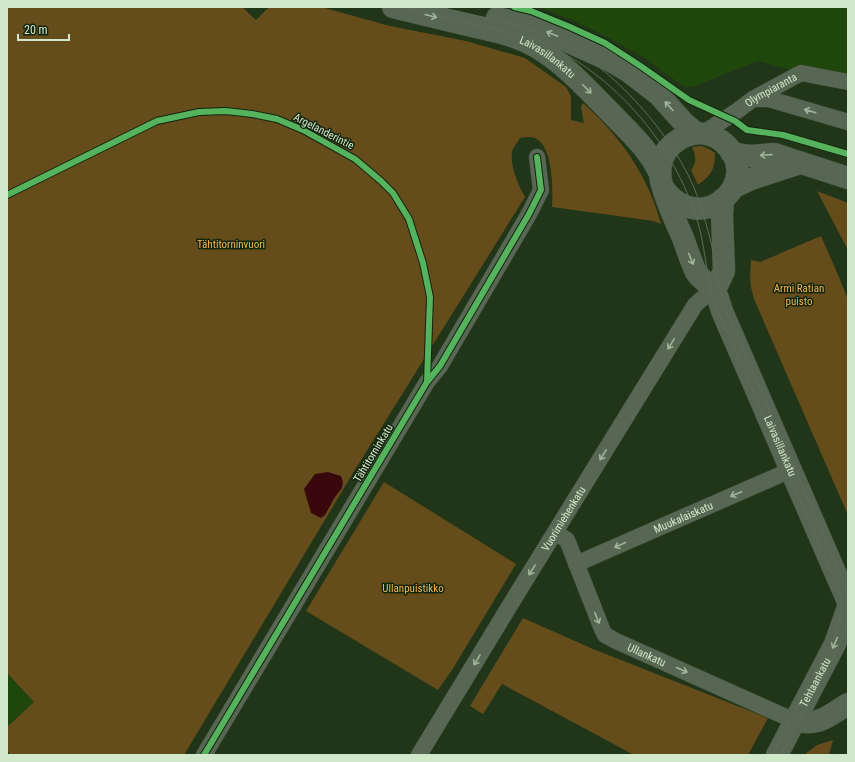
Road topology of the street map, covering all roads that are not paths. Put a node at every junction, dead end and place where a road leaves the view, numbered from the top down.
1 (393, 7) edge
2 (454, 7) edge
3 (848, 82) edge
4 (754, 99) junction
5 (848, 122) edge
6 (699, 134) junction
7 (731, 152) junction
8 (537, 157) dead end
9 (800, 163) junction
10 (848, 178) edge
11 (662, 181) junction
12 (728, 193) junction
13 (715, 290) junction
14 (791, 470) junction
15 (555, 532) junction
16 (576, 564) junction
17 (848, 602) edge
18 (848, 607) edge
19 (848, 704) edge
20 (795, 721) junction
21 (204, 755) edge
22 (419, 755) edge
23 (776, 755) edge

1 -> 11 main road, Laivasillankatu
6 -> 2 main road, Laivasillankatu
3 - 4 street, Olympiaranta
5 -> 4 street
4 - 6 street, Olympiaranta
6 - 7 main road, Laivasillankatu
6 - 11 main road
9 -> 7 main road
7 - 12 main road, Laivasillankatu
8 - 21 street, Tähtitorninkatu
9 - 10 main road
9 - 12 main road
11 - 12 main road, Laivasillankatu
11 -> 13 main road, Laivasillankatu
12 - 13 main road, Laivasillankatu
13 - 14 main road, Laivasillankatu
13 -> 15 street, Vuorimiehenkatu
14 -> 16 street, Muukalaiskatu
14 - 17 main road, Laivasillankatu
15 - 16 street, Ullankatu
15 -> 22 street, Vuorimiehenkatu
16 -> 20 street, Ullankatu
18 -> 20 main road, Tehtaankatu
19 - 20 main road
20 - 23 main road, Tehtaankatu

